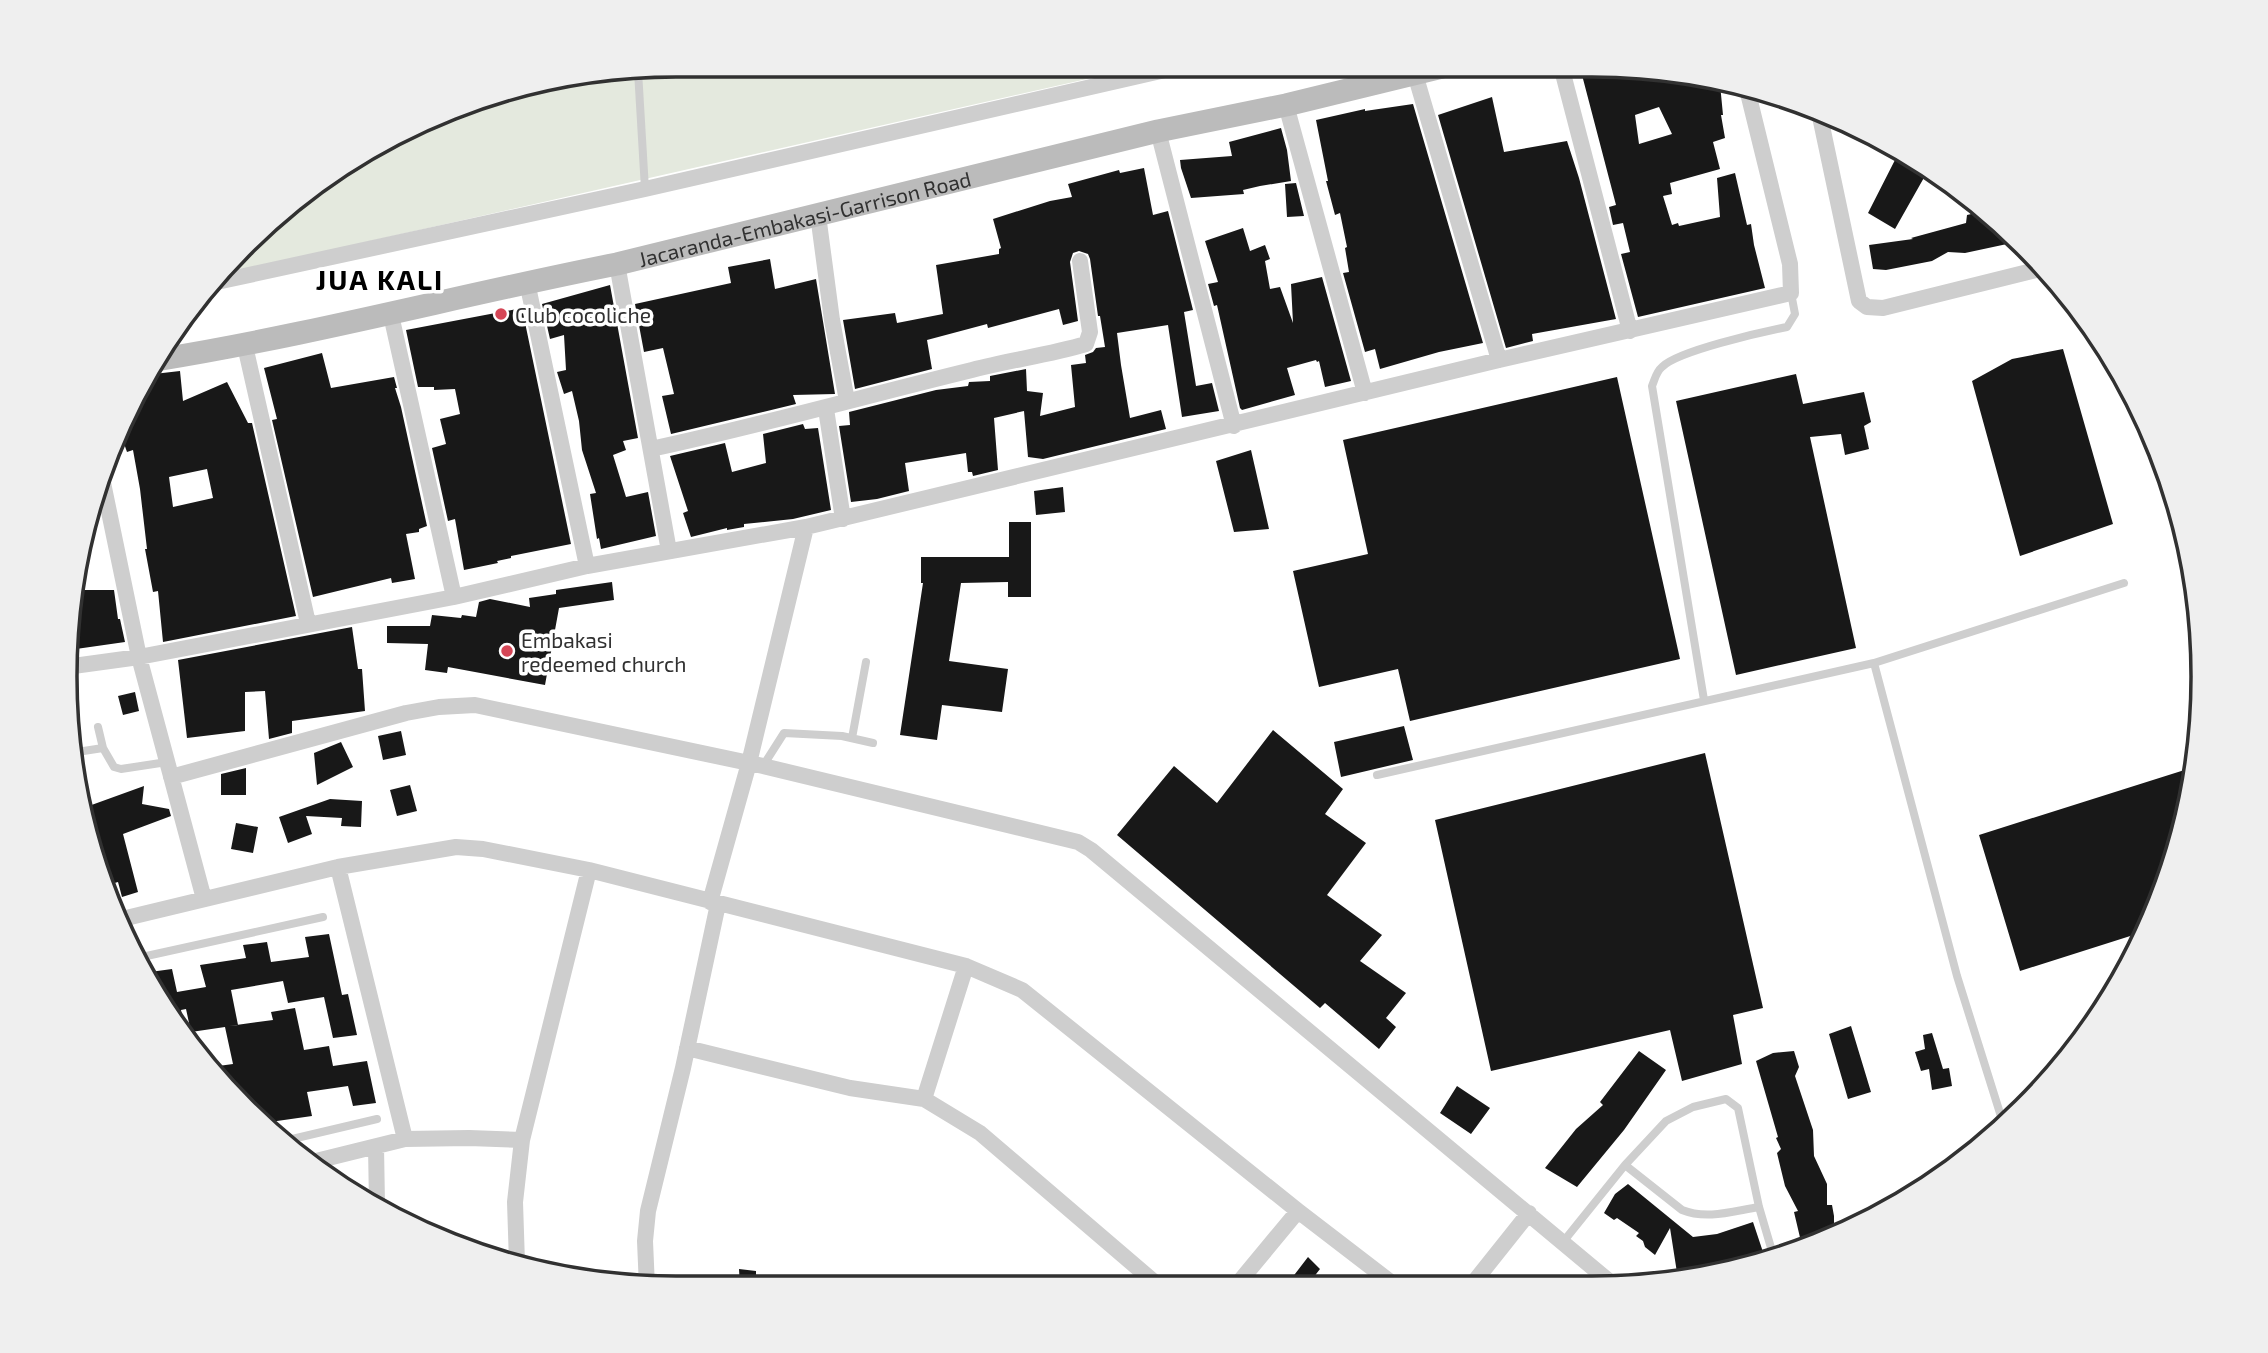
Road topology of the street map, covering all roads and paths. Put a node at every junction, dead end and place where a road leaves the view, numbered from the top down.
1 (1135, 77) edge
2 (1403, 77) edge
3 (1416, 77) edge
4 (1564, 77) edge
5 (638, 78) edge
6 (1749, 98) edge
7 (1286, 105) junction
8 (1821, 123) edge
9 (1158, 131) junction
10 (645, 189) junction
11 (818, 215) junction
12 (1080, 261) dead end
13 (617, 264) junction
14 (2031, 270) edge
15 (226, 281) edge
16 (527, 282) junction
17 (1791, 293) junction
18 (391, 315) junction
19 (1630, 331) junction
20 (245, 346) junction
21 (169, 358) edge
22 (1499, 360) junction
23 (1366, 393) junction
24 (847, 401) junction
25 (826, 409) junction
26 (1234, 426) junction
27 (651, 449) junction
28 (104, 499) edge
29 (843, 519) junction
30 (806, 527) junction
31 (669, 551) junction
32 (587, 566) junction
33 (2124, 583) dead end
34 (454, 597) junction
35 (308, 624) junction
36 (139, 657) junction
37 (866, 662) dead end
38 (1874, 663) junction
39 (77, 665) edge
40 (1704, 700) junction
41 (98, 727) dead end
42 (852, 738) junction
43 (873, 743) dead end
44 (103, 748) junction
45 (82, 751) edge
46 (756, 764) junction
47 (169, 770) junction
48 (1377, 775) dead end
49 (338, 867) junction
50 (589, 870) junction
51 (204, 899) junction
52 (714, 903) junction
53 (323, 917) dead end
54 (128, 918) edge
55 (146, 956) edge
56 (966, 966) junction
57 (687, 1048) junction
58 (924, 1099) junction
59 (2000, 1114) edge
60 (377, 1119) dead end
61 (295, 1138) edge
62 (405, 1139) junction
63 (522, 1140) junction
64 (376, 1146) junction
65 (322, 1159) edge
66 (1625, 1165) junction
67 (377, 1196) edge
68 (1759, 1207) junction
69 (1298, 1211) junction
70 (1529, 1213) junction
71 (1563, 1242) junction
72 (1770, 1248) edge
73 (517, 1255) edge
74 (646, 1275) edge
75 (1147, 1276) edge
76 (1244, 1276) edge
77 (1383, 1276) edge
78 (1479, 1276) edge
79 (1603, 1276) edge

1 - 10 street
2 - 7 street, Jacaranda-Embakasi-Garrison Road
3 - 22 street
4 - 19 street
5 - 10 lane
6 - 17 street
7 - 9 street, Jacaranda-Embakasi-Garrison Road
7 - 23 street
8 - 14 street
9 - 11 street, Jacaranda-Embakasi-Garrison Road
9 - 26 street
10 - 15 street
11 - 13 street, Jacaranda-Embakasi-Garrison Road
11 - 24 street
12 - 24 street
13 - 16 street, Jacaranda-Embakasi-Garrison Road
13 - 27 street
16 - 18 street, Jacaranda-Embakasi-Garrison Road
16 - 32 street
17 - 19 street
17 - 40 lane
18 - 20 street, Jacaranda-Embakasi-Garrison Road
18 - 34 street
19 - 22 street
20 - 21 street, Jacaranda-Embakasi-Garrison Road
20 - 35 street
22 - 23 street
23 - 26 street
24 - 25 street
25 - 27 street
25 - 29 street
26 - 29 street
27 - 31 street
28 - 36 street
29 - 30 street
30 - 31 street
30 - 46 street
31 - 32 street
32 - 34 street
33 - 38 lane
34 - 35 street
35 - 36 street
36 - 39 street
36 - 47 street
37 - 42 lane
38 - 40 lane
38 - 59 lane
40 - 48 lane
41 - 44 lane
42 - 43 lane
42 - 46 lane
44 - 45 lane
44 - 47 lane
46 - 47 street
46 - 52 street
46 - 70 street
47 - 51 street
49 - 50 street
49 - 51 street
49 - 62 street
50 - 52 street
50 - 63 street
51 - 54 street
52 - 56 street
52 - 57 street
53 - 55 lane
56 - 58 street
56 - 69 street
57 - 58 street
57 - 74 street
58 - 75 street
60 - 61 lane
62 - 63 street
62 - 64 street
63 - 73 street
64 - 65 street
64 - 67 street
66 - 68 lane
66 - 68 lane
66 - 71 lane
68 - 72 lane
69 - 76 street
69 - 77 street
70 - 71 street
70 - 78 street
71 - 79 street

